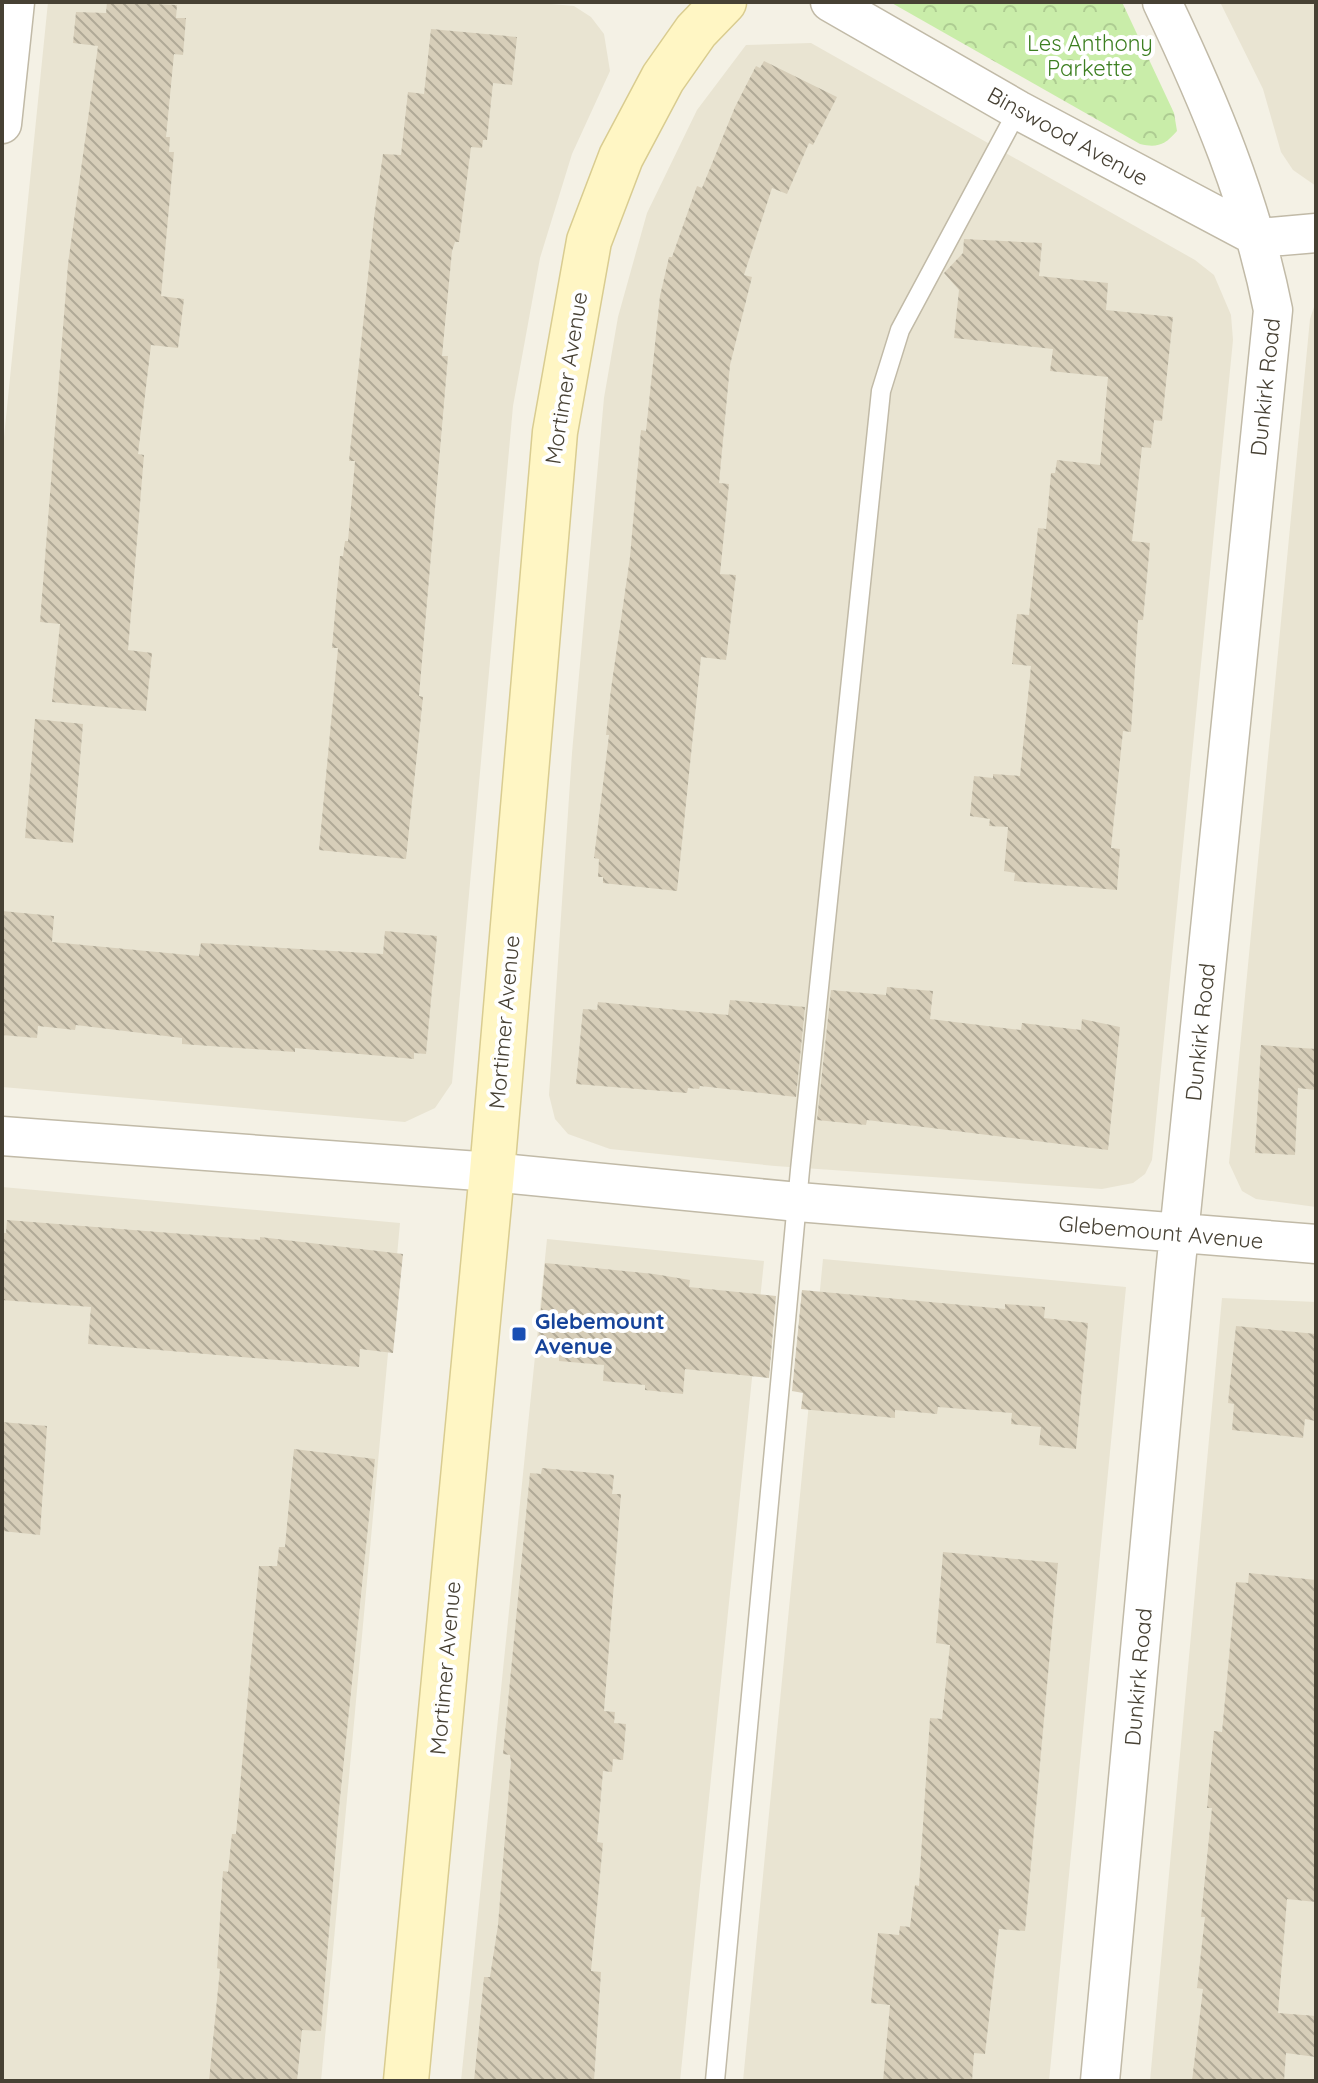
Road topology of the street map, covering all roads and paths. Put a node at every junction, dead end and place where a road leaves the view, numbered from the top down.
1 (15, 2) edge
2 (724, 2) edge
3 (830, 2) edge
4 (1162, 2) edge
5 (1018, 110) junction
6 (2, 124) edge
7 (1316, 233) edge
8 (1259, 238) junction
9 (2, 1136) edge
10 (492, 1172) junction
11 (798, 1202) junction
12 (1179, 1233) junction
13 (1316, 1244) edge
14 (406, 2081) edge
15 (715, 2081) edge
16 (1100, 2081) edge

1 - 6 street
2 - 10 street, Mortimer Avenue
3 - 5 street, Binswood Avenue
4 - 8 street, Dunkirk Road
5 - 8 street, Binswood Avenue
5 - 11 lane
7 - 8 street
8 - 12 street, Dunkirk Road
9 - 10 street, Glebemount Avenue
10 - 11 street, Glebemount Avenue
10 - 14 street, Mortimer Avenue
11 - 12 street, Glebemount Avenue
11 - 15 lane
12 - 13 street, Glebemount Avenue
12 - 16 street, Dunkirk Road

